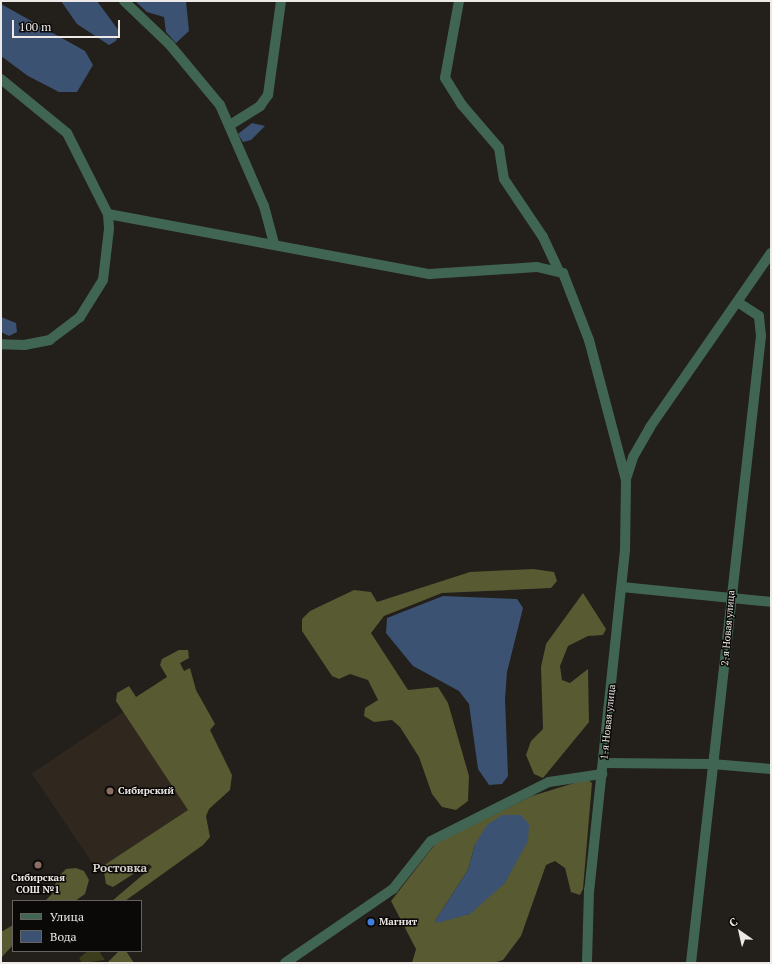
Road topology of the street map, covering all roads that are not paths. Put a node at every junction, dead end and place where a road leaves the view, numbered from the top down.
1 (124, 1) edge
2 (280, 1) edge
3 (459, 1) edge
4 (1, 79) edge
5 (230, 125) junction
6 (108, 214) junction
7 (274, 244) junction
8 (771, 253) edge
9 (558, 269) junction
10 (739, 303) junction
11 (1, 344) edge
12 (626, 480) junction
13 (622, 587) junction
14 (731, 598) junction
15 (771, 602) edge
16 (604, 763) junction
17 (712, 764) junction
18 (771, 769) edge
19 (602, 774) junction
20 (284, 963) edge
21 (587, 963) edge
22 (691, 963) edge

1 - 5 street
2 - 5 street
3 - 9 street
4 - 6 street
5 - 7 street
6 - 7 street
6 - 11 street
7 - 9 street
8 - 10 street
9 - 12 street
10 - 12 street
10 - 14 street, 2-я Новая улица
12 - 13 street, 1-я Новая улица
13 - 14 street
13 - 16 street, 1-я Новая улица
14 - 15 street
14 - 17 street, 2-я Новая улица
16 - 17 street
16 - 19 street, 1-я Новая улица
17 - 18 street
17 - 22 street, 2-я Новая улица
19 - 20 street
19 - 21 street, 1-я Новая улица

